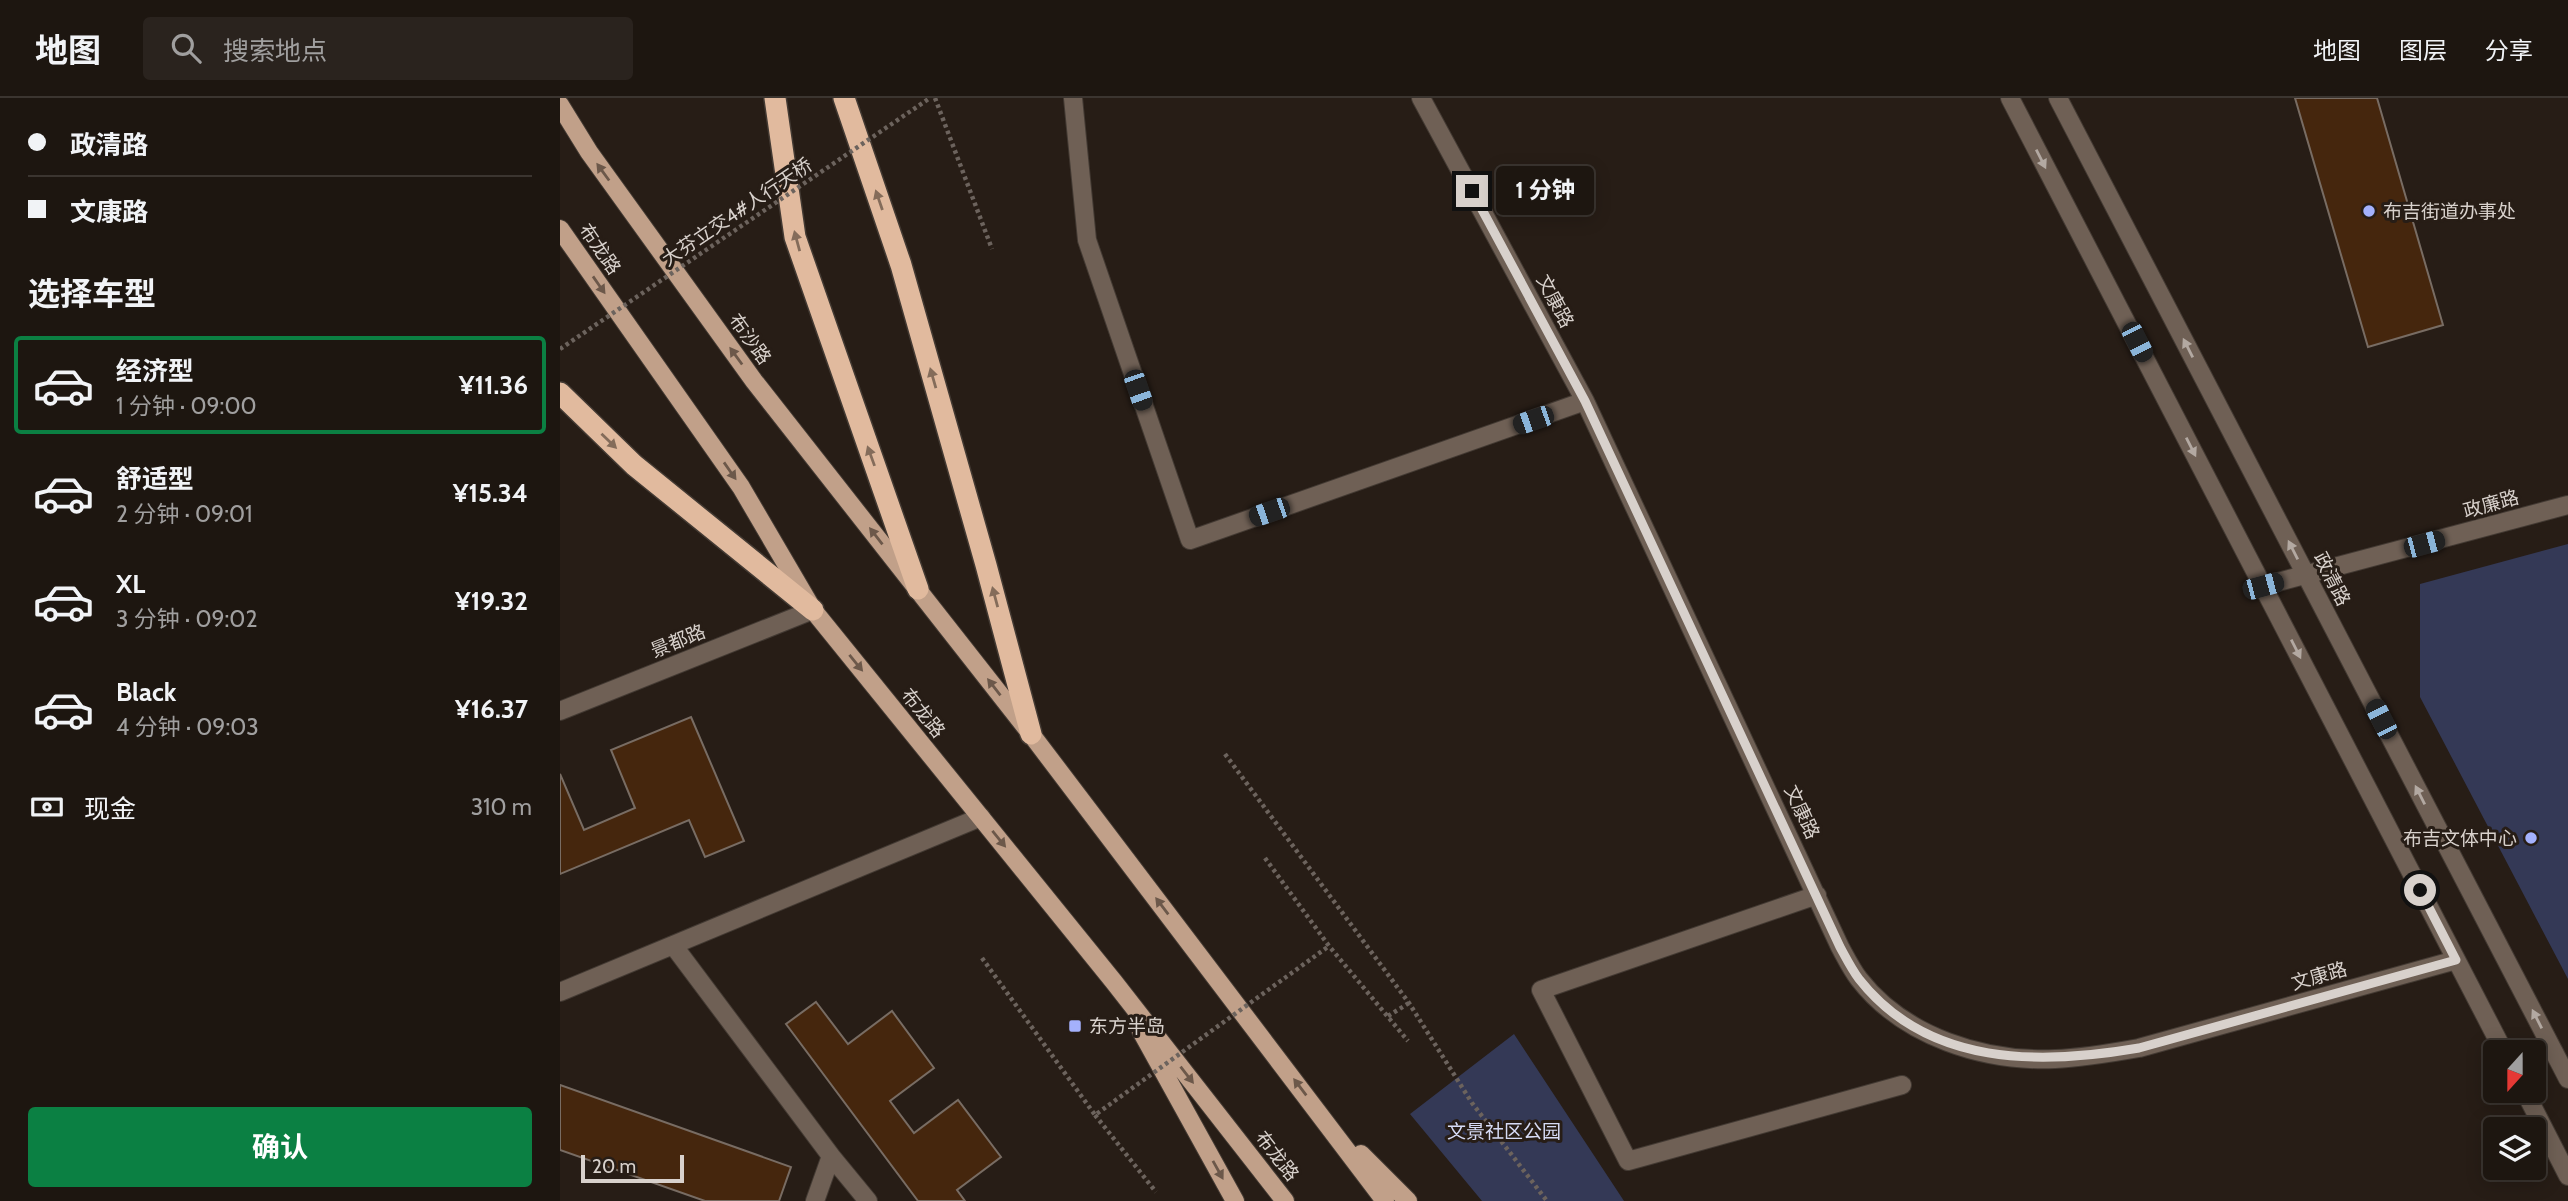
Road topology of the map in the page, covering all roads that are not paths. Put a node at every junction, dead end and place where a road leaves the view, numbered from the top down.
1 (775, 98) edge
2 (844, 98) edge
3 (1073, 98) edge
4 (1422, 98) edge
5 (2010, 98) edge
6 (2058, 98) edge
7 (560, 105) edge
8 (560, 229) edge
9 (560, 393) edge
10 (1585, 401) junction
11 (2568, 505) edge
12 (2306, 575) junction
13 (2263, 586) junction
14 (918, 589) junction
15 (813, 610) junction
16 (560, 711) edge
17 (1031, 734) junction
18 (981, 817) junction
19 (1817, 895) junction
20 (673, 945) junction
21 (2456, 960) junction
22 (1114, 982) junction
23 (560, 992) edge
24 (2498, 1040) edge
25 (2568, 1079) edge
26 (1902, 1085) dead end
27 (2531, 1103) edge
28 (1321, 1115) junction
29 (831, 1156) junction
30 (2568, 1176) edge
31 (815, 1201) edge
32 (868, 1201) edge
33 (1235, 1201) edge
34 (1285, 1201) edge
35 (1385, 1201) edge
36 (1408, 1201) edge

14 -> 1 highway
17 -> 2 highway
3 - 10 street
4 - 10 street, 文康路
5 -> 13 street
12 -> 6 street, 政清路
14 -> 7 main road, 布沙路
8 -> 15 main road, 布龙路
9 -> 15 highway
10 - 19 street, 文康路
11 - 12 street, 政廉路
12 - 13 street, 政廉路
25 -> 12 street, 政清路
13 -> 21 street
17 -> 14 main road
15 - 16 street, 景都路
15 -> 18 main road, 布龙路
28 -> 17 main road
18 - 20 street
18 -> 22 main road, 布龙路
19 - 21 street, 文康路
19 - 26 street
20 - 23 street
20 - 29 street
21 - 24 street
22 -> 33 main road
22 -> 34 main road, 布龙路
27 - 30 street
28 - 35 main road
28 - 36 main road
29 - 31 street
29 - 32 street

